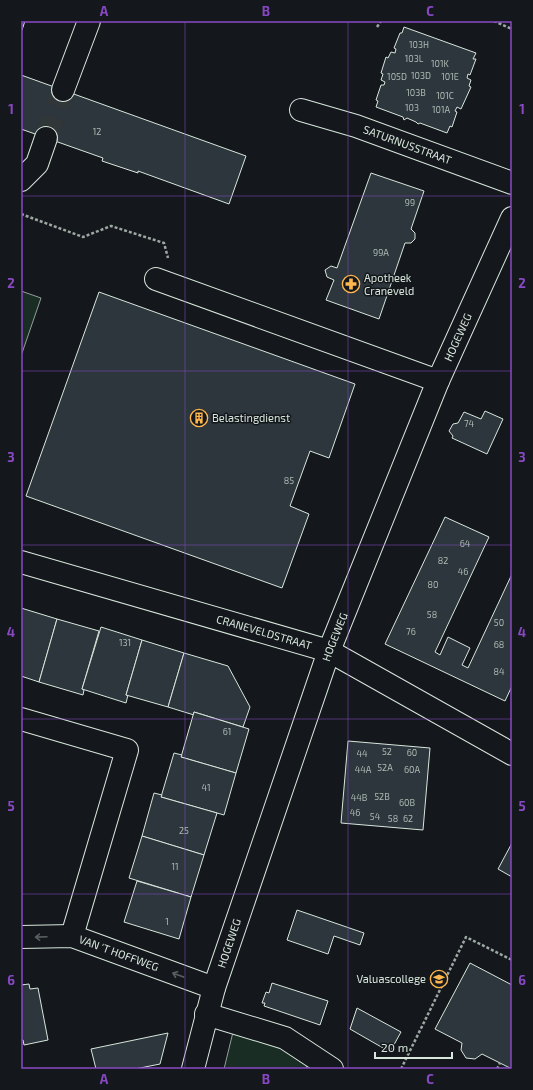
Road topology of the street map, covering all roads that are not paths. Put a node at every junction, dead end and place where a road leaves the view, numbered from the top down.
1 (89, 21) edge
2 (63, 90) tunnel mouth
3 (301, 110) dead end
4 (46, 138) tunnel mouth
5 (21, 180) edge
6 (512, 183) edge
7 (512, 218) edge
8 (166, 282) road end
9 (438, 381) junction
10 (21, 562) edge
11 (329, 652) junction
12 (21, 719) edge
13 (512, 754) edge
14 (72, 936) junction
15 (21, 937) edge
16 (214, 988) junction
17 (206, 1014) junction
18 (193, 1069) edge
19 (332, 1069) edge

1 - 2 street
3 - 6 street, SATURNUSSTRAAT
4 - 5 street
7 - 9 street, HOGEWEG
8 - 9 street
9 - 11 street, HOGEWEG
10 - 11 street, CRANEVELDSTRAAT
11 - 13 street, CRANEVELDSTRAAT
11 - 16 street, HOGEWEG
12 - 14 street
14 -> 15 street, VAN 'T HOFFWEG
16 -> 14 street, VAN 'T HOFFWEG
16 - 17 street, HOGEWEG
17 - 18 street, HOGEWEG
17 - 19 street

